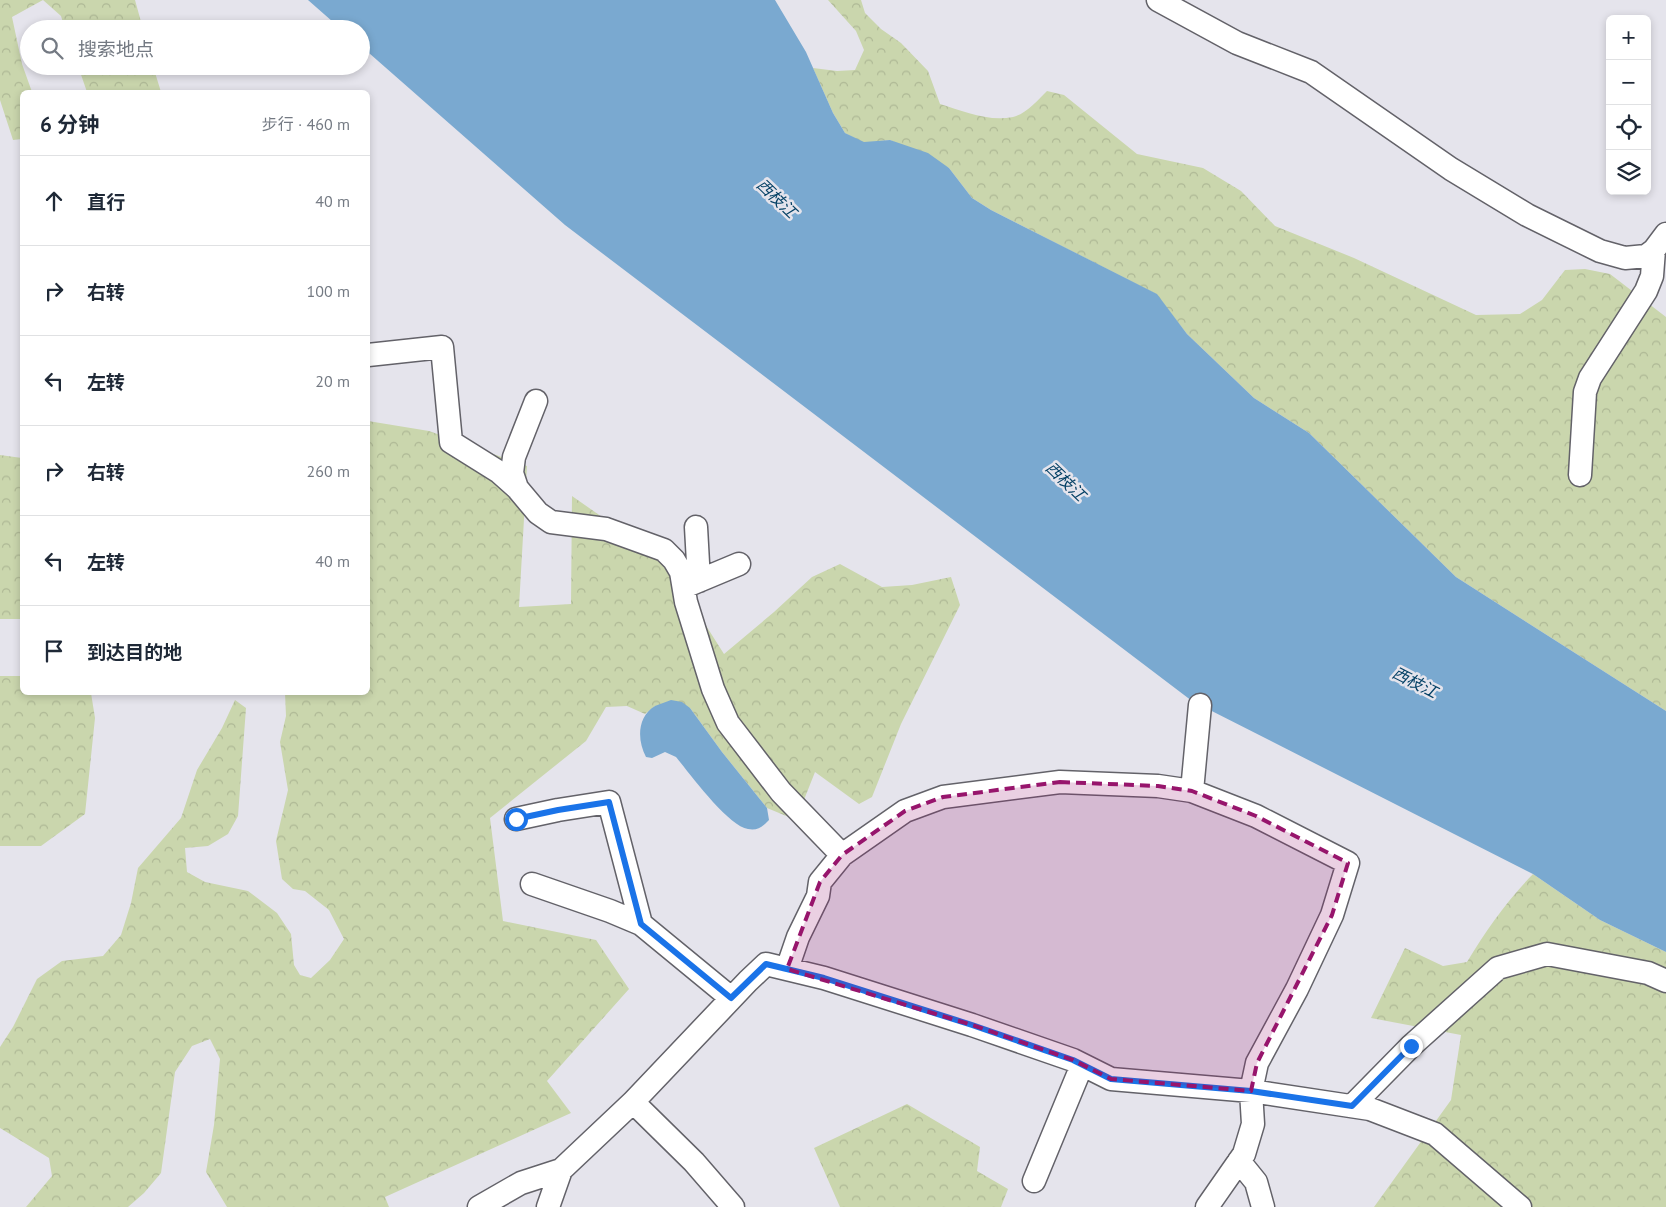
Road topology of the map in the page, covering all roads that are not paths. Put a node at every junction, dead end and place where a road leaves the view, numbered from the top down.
1 (1167, 2) edge
2 (1660, 242) edge
3 (370, 355) edge
4 (536, 401) dead end
5 (1580, 475) dead end
6 (517, 488) junction
7 (696, 527) dead end
8 (739, 564) dead end
9 (691, 584) junction
10 (1200, 705) dead end
11 (1192, 791) junction
12 (516, 819) dead end
13 (842, 855) junction
14 (532, 884) dead end
15 (641, 924) junction
16 (787, 969) junction
17 (1666, 980) edge
18 (731, 998) junction
19 (1082, 1065) junction
20 (1251, 1091) junction
21 (633, 1102) junction
22 (1352, 1106) junction
23 (1239, 1161) junction
24 (561, 1170) junction
25 (1034, 1181) dead end
26 (479, 1207) edge
27 (548, 1207) edge
28 (733, 1207) edge
29 (1207, 1207) edge
30 (1263, 1207) edge
31 (1520, 1207) edge

1 - 2 street
2 - 5 street
3 - 6 street
4 - 6 street
6 - 9 street
7 - 9 street
8 - 9 street
9 - 13 street
10 - 11 street
11 - 13 street
11 - 20 street
12 - 15 street
13 - 16 street
14 - 15 street
15 - 18 street
16 - 18 street
16 - 19 street
17 - 22 street
18 - 21 street
19 - 20 street
19 - 25 street
20 - 22 street
20 - 23 street
21 - 24 street
21 - 28 street
22 - 31 street
23 - 29 street
23 - 30 street
24 - 26 street
24 - 27 street

